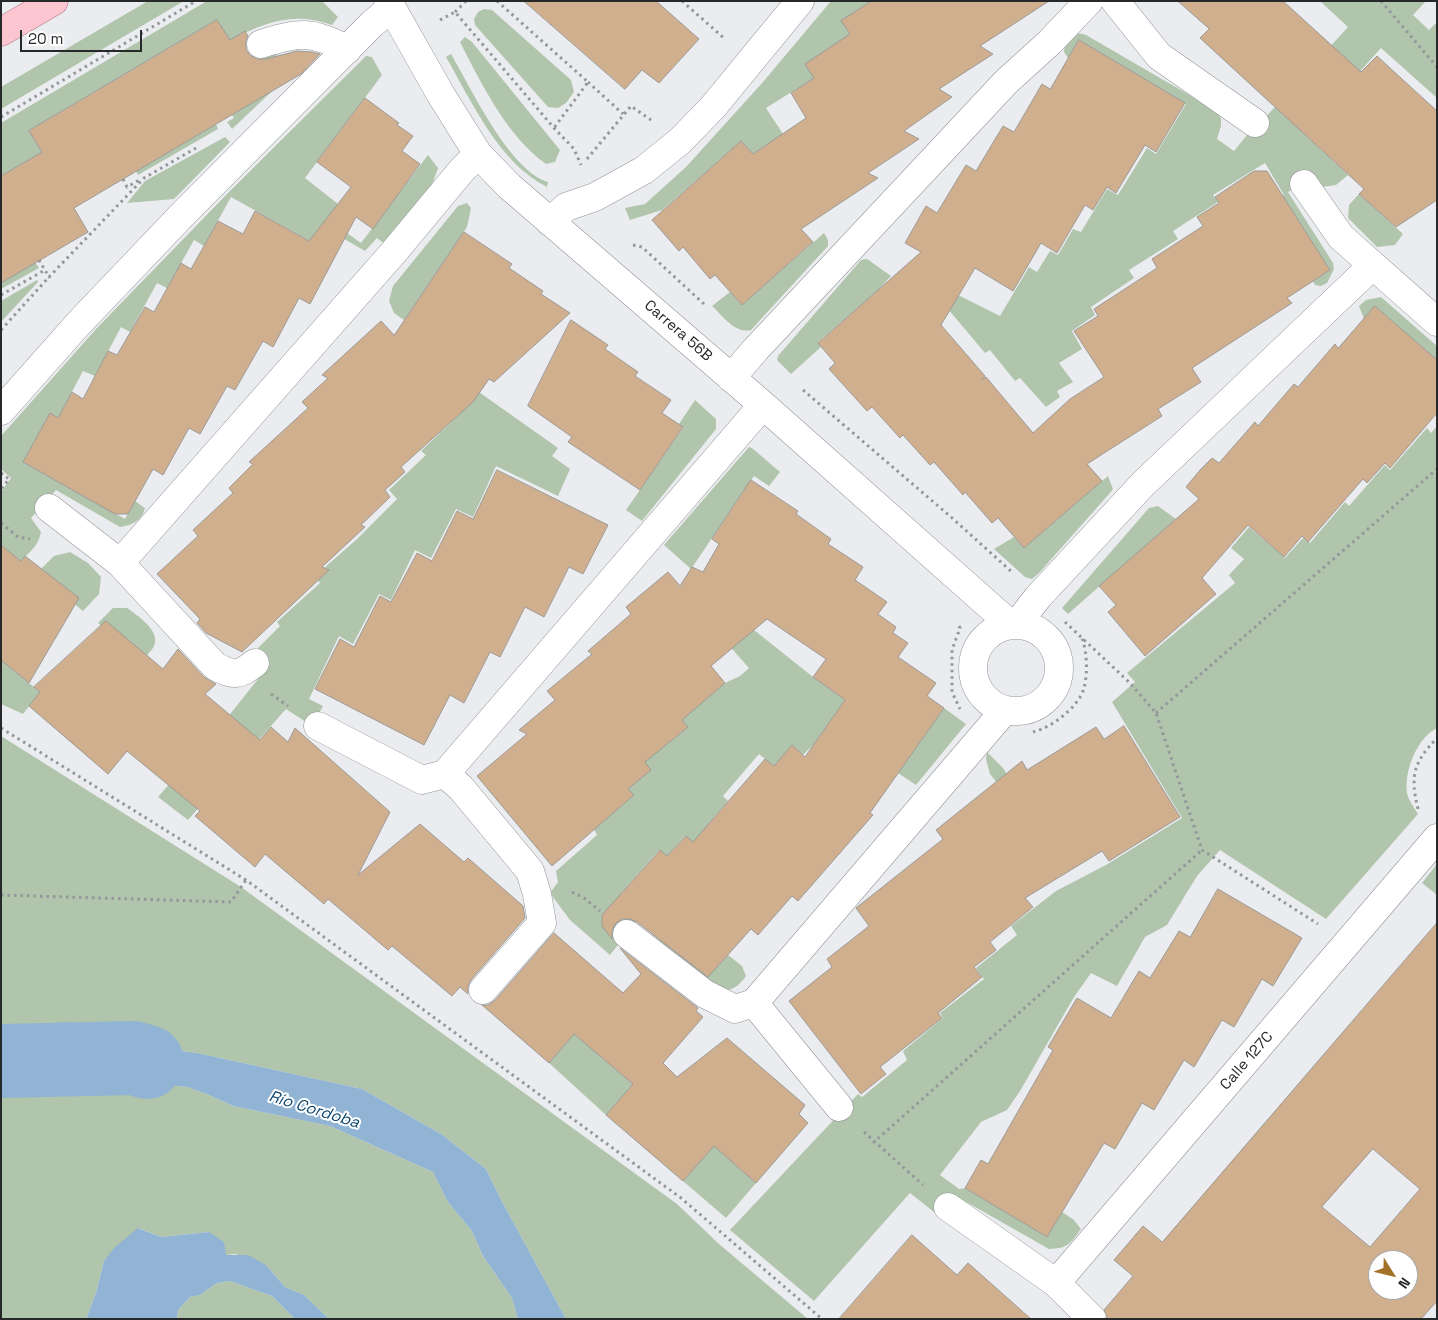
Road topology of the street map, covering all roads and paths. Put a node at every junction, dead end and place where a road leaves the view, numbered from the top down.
1 (54, 1) edge
2 (196, 1) edge
3 (466, 1) edge
4 (497, 1) edge
5 (682, 1) edge
6 (800, 1) edge
7 (1089, 1) edge
8 (1115, 1) edge
9 (1381, 1) edge
10 (389, 5) edge
11 (455, 12) junction
12 (440, 20) dead end
13 (1, 32) edge
14 (261, 44) dead end
15 (347, 50) junction
16 (751, 61) junction
17 (1437, 67) edge
18 (588, 82) junction
19 (623, 114) junction
20 (1, 117) edge
21 (1255, 123) dead end
22 (554, 128) junction
23 (680, 141) junction
24 (202, 144) dead end
25 (478, 154) junction
26 (588, 156) dead end
27 (582, 169) dead end
28 (144, 178) junction
29 (123, 179) dead end
30 (1304, 184) dead end
31 (550, 222) junction
32 (39, 260) dead end
33 (1372, 266) junction
34 (45, 270) junction
35 (49, 277) junction
36 (1, 295) edge
37 (1437, 322) edge
38 (1, 330) edge
39 (731, 378) junction
40 (763, 405) junction
41 (1, 411) edge
42 (1437, 469) edge
43 (1, 473) edge
44 (1, 489) edge
45 (49, 508) dead end
46 (120, 562) junction
47 (1014, 625) junction
48 (249, 668) joint
49 (1006, 710) junction
50 (1156, 713) dead end
51 (318, 726) joint
52 (1, 728) edge
53 (1437, 738) edge
54 (445, 774) junction
55 (1420, 814) dead end
56 (1437, 838) edge
57 (1202, 850) dead end
58 (246, 880) junction
59 (537, 894) junction
60 (1, 895) edge
61 (627, 934) joint
62 (482, 990) dead end
63 (754, 1004) junction
64 (839, 1107) joint
65 (873, 1142) junction
66 (948, 1207) joint
67 (1056, 1283) junction
68 (822, 1319) edge
69 (1092, 1319) edge

1 - 13 main road
2 - 20 path
3 - 11 path
4 - 18 path
5 - 16 path
6 - 16 street
7 - 39 street
8 - 21 street
9 - 17 path
10 - 15 street
10 - 25 street, Carrera 56B
11 - 12 path
11 - 22 path
14 - 15 street
15 - 41 street
16 - 23 street
18 - 19 path
18 - 22 path
19 - 23 path
19 - 26 path
22 - 27 path
23 - 31 street
24 - 28 path
25 - 31 street, Carrera 56B
25 - 46 street
28 - 29 path
28 - 35 path
30 - 33 street
31 - 39 street, Carrera 56B
32 - 34 path
33 - 37 street
33 - 47 street
34 - 35 path
34 - 36 path
35 - 38 path
39 - 40 street, Carrera 56B
40 - 47 street, Carrera 56B
40 - 54 street
42 - 50 path
43 - 44 path
45 - 46 street
46 - 48 street
47 - 49 street
47 - 49 street, Carrera 56B
48 - 51 path
49 - 63 street
51 - 54 street
52 - 58 path
53 - 55 path
54 - 59 street
56 - 67 street, Calle 127C
57 - 65 path
58 - 60 path
58 - 68 path
59 - 61 path
59 - 62 street
61 - 63 street
63 - 64 street
64 - 65 path
65 - 66 path
66 - 67 street
67 - 69 street

